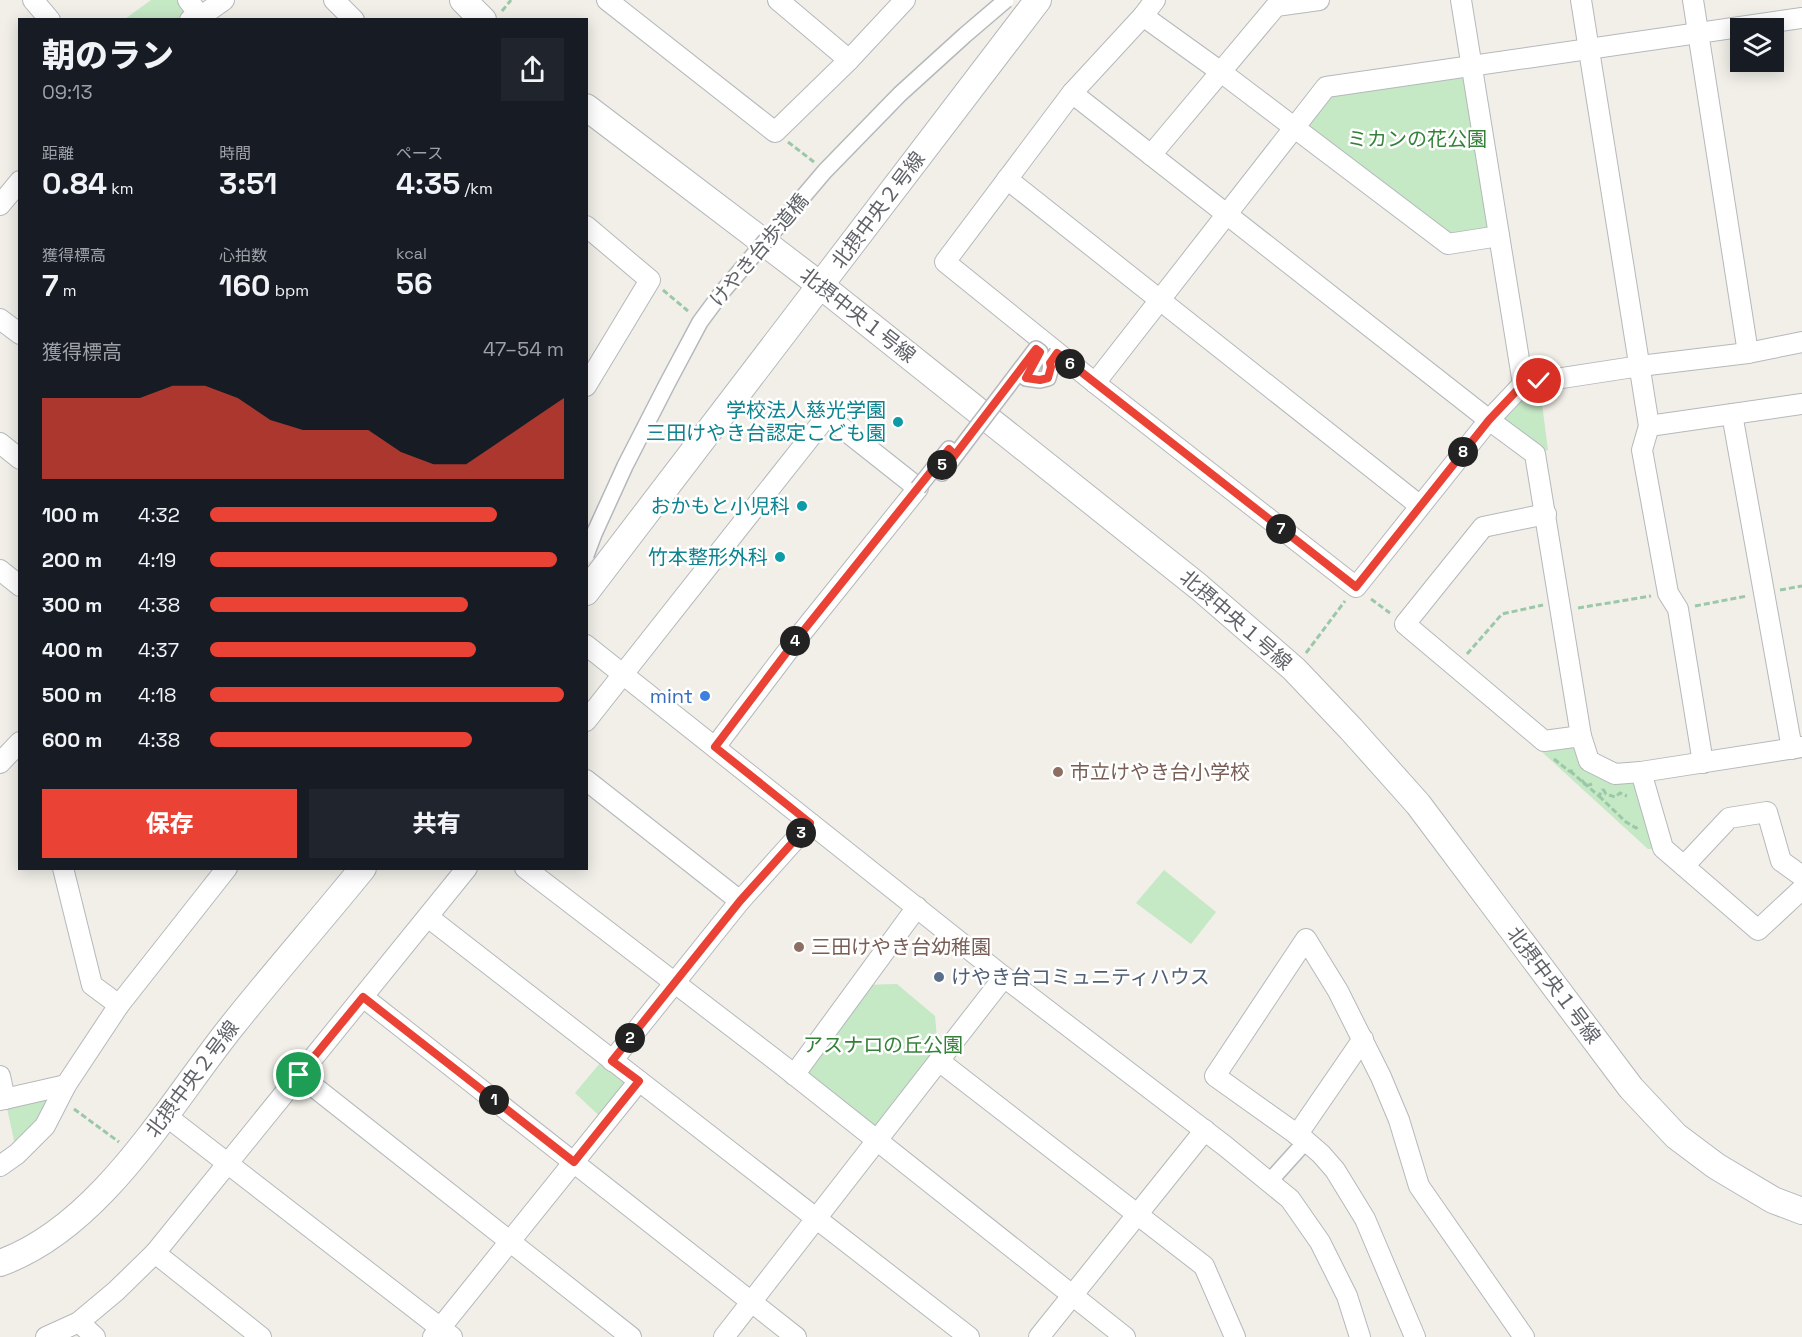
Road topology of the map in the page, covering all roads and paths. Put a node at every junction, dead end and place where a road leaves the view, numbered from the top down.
1 (33, 0) edge
2 (188, 0) edge
3 (224, 0) edge
4 (334, 0) edge
5 (463, 0) edge
6 (607, 0) edge
7 (778, 0) edge
8 (905, 0) edge
9 (1006, 0) edge
10 (1038, 0) edge
11 (1155, 0) edge
12 (1319, 0) edge
13 (1461, 0) edge
14 (1581, 0) edge
15 (1693, 0) edge
16 (1143, 16) junction
17 (48, 18) edge
18 (197, 18) edge
19 (199, 18) edge
20 (352, 18) edge
21 (481, 18) edge
22 (1802, 18) edge
23 (1698, 34) junction
24 (1590, 50) junction
25 (849, 60) junction
26 (1471, 65) junction
27 (1221, 72) junction
28 (1072, 93) junction
29 (588, 109) edge
30 (1294, 127) junction
31 (775, 132) junction
32 (1151, 155) junction
33 (825, 171) junction
34 (1007, 179) junction
35 (1227, 213) junction
36 (588, 228) edge
37 (1499, 236) junction
38 (650, 280) junction
39 (820, 285) junction
40 (1160, 299) junction
41 (0, 319) edge
42 (700, 322) junction
43 (18, 332) edge
44 (1802, 342) edge
45 (1057, 353) junction
46 (1748, 353) junction
47 (1640, 366) junction
48 (590, 373) edge
49 (1095, 383) junction
50 (1523, 384) junction
51 (1802, 404) edge
52 (1732, 414) junction
53 (1489, 420) junction
54 (1649, 426) junction
55 (0, 443) edge
56 (18, 457) edge
57 (918, 488) junction
58 (1419, 505) junction
59 (1546, 514) junction
60 (588, 550) edge
61 (0, 570) edge
62 (18, 584) edge
63 (1802, 586) edge
64 (1356, 587) junction
65 (588, 589) edge
66 (1763, 593) junction
67 (1673, 601) junction
68 (1560, 606) junction
69 (1405, 624) junction
70 (588, 647) edge
71 (1456, 667) junction
72 (1293, 669) junction
73 (624, 674) junction
74 (588, 719) edge
75 (1581, 736) junction
76 (18, 744) edge
77 (715, 747) junction
78 (1797, 748) edge
79 (0, 763) edge
80 (1703, 763) junction
81 (1599, 766) junction
82 (1569, 771) dead end
83 (1641, 772) junction
84 (588, 782) edge
85 (1603, 789) junction
86 (1606, 794) junction
87 (1599, 796) junction
88 (1605, 800) junction
89 (1629, 802) dead end
90 (1634, 819) dead end
91 (810, 823) junction
92 (1684, 866) junction
93 (63, 870) edge
94 (361, 870) edge
95 (465, 870) edge
96 (528, 870) edge
97 (216, 872) edge
98 (1802, 876) edge
99 (1802, 889) edge
100 (740, 901) junction
101 (916, 907) junction
102 (428, 916) junction
103 (1004, 977) junction
104 (674, 982) junction
105 (363, 997) junction
106 (119, 1005) junction
107 (1363, 1039) junction
108 (612, 1061) junction
109 (939, 1061) junction
110 (299, 1075) junction
111 (794, 1075) junction
112 (0, 1076) edge
113 (639, 1081) junction
114 (63, 1092) junction
115 (2, 1099) edge
116 (165, 1115) junction
117 (1205, 1130) junction
118 (1301, 1138) junction
119 (877, 1140) junction
120 (135, 1154) junction
121 (574, 1162) junction
122 (227, 1164) junction
123 (0, 1166) edge
124 (1269, 1182) junction
125 (1802, 1211) edge
126 (1137, 1214) junction
127 (816, 1218) junction
128 (510, 1241) junction
129 (155, 1253) junction
130 (0, 1263) edge
131 (1072, 1295) junction
132 (751, 1302) junction
133 (79, 1322) junction
134 (442, 1334) edge
135 (46, 1337) edge
136 (95, 1337) edge
137 (261, 1337) edge
138 (631, 1337) edge
139 (724, 1337) edge
140 (796, 1337) edge
141 (969, 1337) edge
142 (1039, 1337) edge
143 (1125, 1337) edge
144 (1235, 1337) edge
145 (1360, 1337) edge
146 (1415, 1337) edge
147 (1524, 1337) edge

1 - 17 street
2 - 18 street
3 - 19 street
4 - 20 street
5 - 21 street
6 - 31 street
7 - 25 street
8 - 25 street
9 - 33 street, けやき台歩道橋, bridge
10 - 39 street, 北摂中央２号線
11 - 16 street
12 - 27 street
13 - 26 street
14 - 24 street
15 - 23 street
16 - 27 street
16 - 28 street
22 - 23 street
23 - 24 street
23 - 46 street
24 - 26 street
24 - 47 street
25 - 31 street
26 - 30 street
26 - 37 street
27 - 30 street
27 - 32 street
28 - 32 street
28 - 34 street
29 - 39 street, 北摂中央１号線
30 - 35 street
30 - 37 street
31 - 33 path
32 - 35 street
33 - 42 street, けやき台歩道橋, bridge
34 - 40 street
34 - 45 street
35 - 40 street
35 - 53 street
36 - 38 street
37 - 50 street
38 - 42 path
38 - 48 street
39 - 65 street, 北摂中央２号線
39 - 72 street, 北摂中央１号線
40 - 49 street
40 - 58 street
41 - 43 street
42 - 60 street, けやき台歩道橋, bridge
44 - 46 street
45 - 49 street
45 - 57 street, bridge
46 - 47 street
47 - 50 street
47 - 54 street
49 - 64 street
50 - 53 street
51 - 52 street
52 - 54 street
52 - 66 street
53 - 58 street
53 - 59 street
54 - 67 street
55 - 56 street
57 - 73 street
57 - 77 street
58 - 64 street
59 - 68 street
59 - 69 street
61 - 62 street
63 - 66 path
64 - 69 path
64 - 72 path
66 - 67 path
66 - 78 street
67 - 68 path
67 - 80 street
68 - 71 path
68 - 75 street
69 - 71 street
70 - 73 street
71 - 75 street
72 - 125 street, 北摂中央１号線
73 - 74 street
73 - 77 street
75 - 81 street
76 - 79 street
77 - 91 street
78 - 80 street
80 - 83 street
81 - 83 street
81 - 85 path
82 - 87 path
83 - 92 street
84 - 100 street
85 - 86 path
85 - 87 path
86 - 88 path
86 - 89 path
87 - 88 path
88 - 90 path
91 - 100 street
91 - 101 street
92 - 98 street
92 - 99 street
93 - 106 street
94 - 116 street, 北摂中央２号線
95 - 102 street
96 - 104 street
97 - 106 street
100 - 104 street
101 - 103 street
101 - 111 street
102 - 105 street
102 - 108 street
103 - 109 street
103 - 117 street
104 - 108 street
104 - 111 street
105 - 110 street
105 - 121 street
106 - 114 street
107 - 118 street
107 - 118 street
107 - 147 street
108 - 113 street
109 - 119 street
109 - 126 street
110 - 122 street
110 - 128 street
111 - 119 street
112 - 115 street
113 - 121 street
113 - 127 street
114 - 115 street
114 - 120 path
114 - 123 street
116 - 120 street, 北摂中央２号線
116 - 122 street
117 - 124 street
117 - 126 street
118 - 124 street
118 - 146 street
119 - 127 street
119 - 131 street
120 - 130 street, 北摂中央２号線
121 - 128 street
121 - 132 street
122 - 129 street
122 - 134 street
124 - 145 street
126 - 131 street
126 - 144 street
127 - 132 street
127 - 141 street
128 - 134 street
128 - 138 street
129 - 133 street
129 - 137 street
131 - 142 street
131 - 143 street
132 - 139 street
132 - 140 street
133 - 135 street
133 - 136 street

